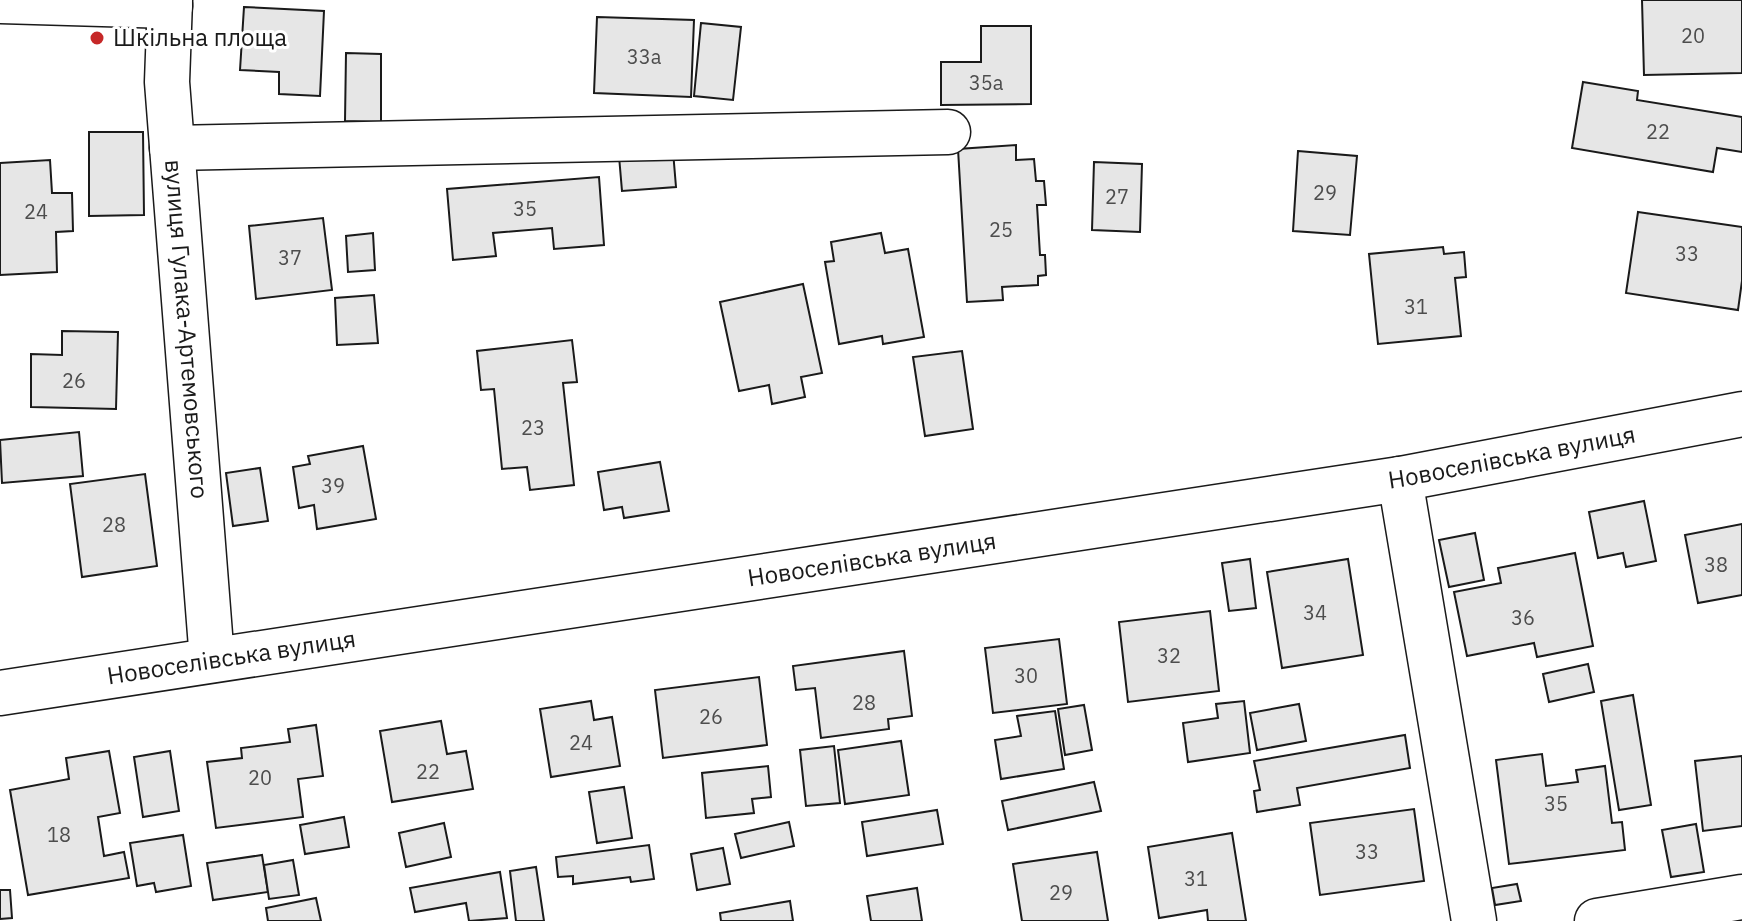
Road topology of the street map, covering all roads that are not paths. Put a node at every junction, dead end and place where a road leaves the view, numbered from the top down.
1 (0, 1) edge
2 (170, 3) edge
3 (948, 132) dead end
4 (172, 148) junction
5 (1742, 414) edge
6 (1400, 479) junction
7 (212, 660) junction
8 (0, 693) edge
9 (1742, 897) edge
10 (1474, 921) edge
11 (1597, 921) edge

1 - 2 street
2 - 4 street, вулиця Гулака-Артемовського
3 - 4 street
4 - 7 street, вулиця Гулака-Артемовського
5 - 6 street, Новоселівська вулиця
6 - 7 street, Новоселівська вулиця
6 - 10 street
7 - 8 street, Новоселівська вулиця
9 - 11 street

